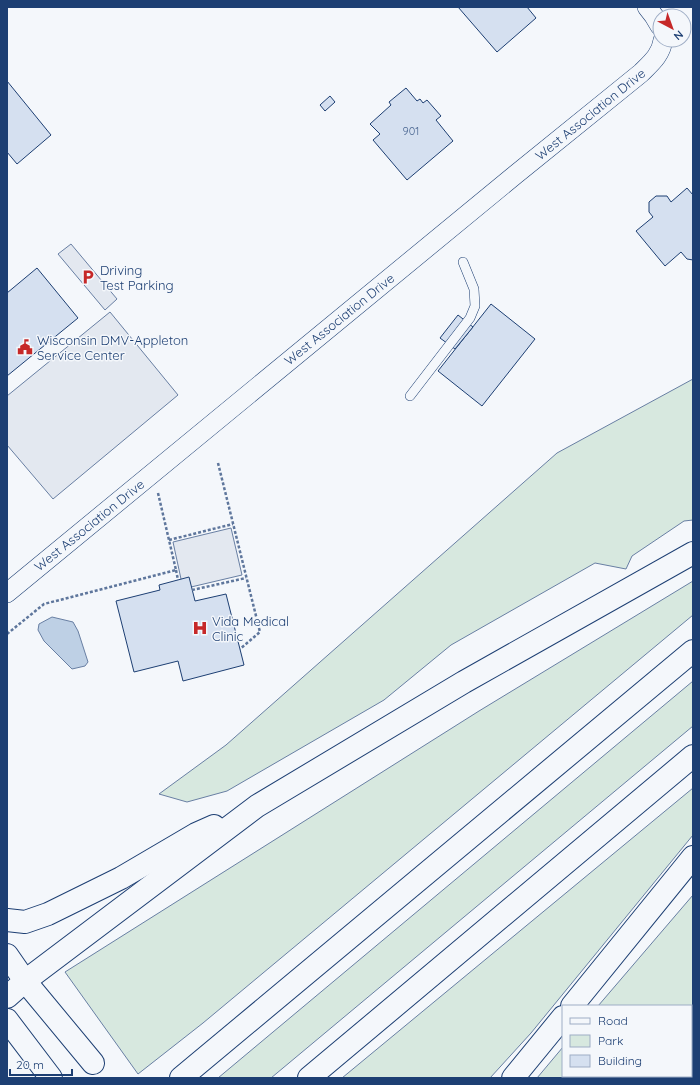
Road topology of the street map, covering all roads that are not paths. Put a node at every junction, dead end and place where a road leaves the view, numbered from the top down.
1 (662, 48) edge
2 (463, 262) dead end
3 (410, 396) dead end
4 (693, 553) edge
5 (7, 593) edge
6 (693, 651) edge
7 (693, 756) edge
8 (257, 806) junction
9 (693, 857) edge
10 (7, 920) edge
11 (7, 956) edge
12 (25, 981) junction
13 (7, 997) edge
14 (573, 1005) edge
15 (562, 1018) edge
16 (7, 1020) edge
17 (93, 1063) dead end
18 (51, 1078) edge
19 (181, 1078) edge
20 (309, 1078) edge
21 (513, 1078) edge

1 - 5 street, West Association Drive
2 - 3 lane
4 - 8 main road
6 - 19 main road
7 - 20 main road
8 - 10 main road
8 - 12 main road
9 - 14 main road
11 - 12 main road
12 - 13 main road
12 - 17 main road
15 - 21 main road
16 - 18 main road

